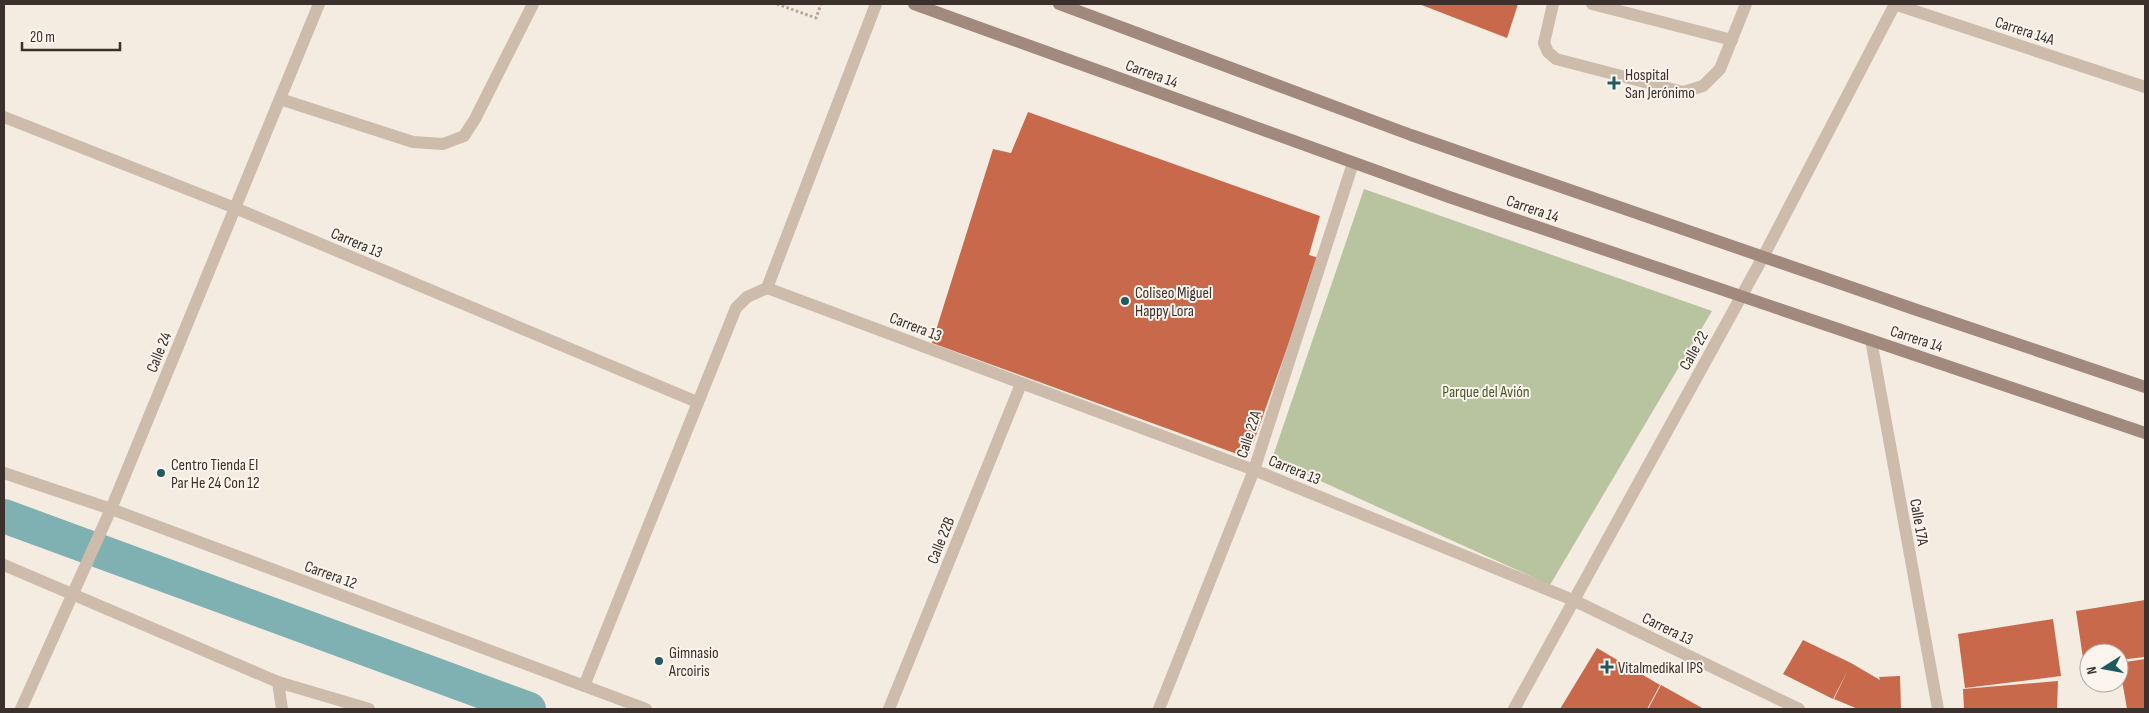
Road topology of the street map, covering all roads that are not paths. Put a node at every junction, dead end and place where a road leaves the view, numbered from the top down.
1 (319, 4) edge
2 (533, 4) edge
3 (876, 4) edge
4 (914, 4) edge
5 (1059, 4) edge
6 (1553, 4) edge
7 (1592, 4) edge
8 (1746, 4) edge
9 (1894, 4) edge
10 (1732, 40) junction
11 (2145, 87) edge
12 (280, 99) junction
13 (4, 117) edge
14 (1353, 163) junction
15 (235, 208) junction
16 (1763, 257) junction
17 (767, 288) junction
18 (1742, 295) junction
19 (1871, 340) junction
20 (1021, 384) junction
21 (2145, 387) edge
22 (697, 402) junction
23 (2145, 433) edge
24 (1254, 470) junction
25 (4, 473) edge
26 (110, 509) junction
27 (4, 565) edge
28 (72, 594) junction
29 (1573, 600) junction
30 (278, 682) junction
31 (584, 686) junction
32 (21, 709) edge
33 (282, 709) edge
34 (368, 709) edge
35 (646, 709) edge
36 (889, 709) edge
37 (1160, 709) edge
38 (1514, 709) edge
39 (1799, 709) edge
40 (1938, 709) edge

1 - 12 street, Calle 24
2 - 12 street
3 - 17 street
4 - 14 main road, Carrera 14
5 - 16 main road, Carrera 14
6 - 10 street
7 - 10 street
8 - 10 street
9 - 11 street, Carrera 14A
9 - 16 street, Calle 22
12 - 15 street, Calle 24
13 - 15 street, Carrera 13
14 - 18 main road, Carrera 14
14 - 24 street, Calle 22A
15 - 22 street, Carrera 13
15 - 26 street, Calle 24
16 - 18 street, Calle 22
16 - 21 main road, Carrera 14
17 - 20 street, Carrera 13
17 - 22 street
18 - 19 main road, Carrera 14
18 - 29 street, Calle 22
19 - 23 main road, Carrera 14
19 - 40 street, Calle 17A
20 - 24 street, Carrera 13
20 - 36 street, Calle 22B
22 - 31 street
24 - 29 street, Carrera 13
24 - 37 street, Calle 22A
25 - 26 street, Carrera 12
26 - 28 street, Calle 24
26 - 31 street, Carrera 12
27 - 28 street
28 - 30 street
28 - 32 street, Calle 24
29 - 38 street, Calle 22
29 - 39 street, Carrera 13
30 - 33 street
30 - 34 street
31 - 35 street, Carrera 12

